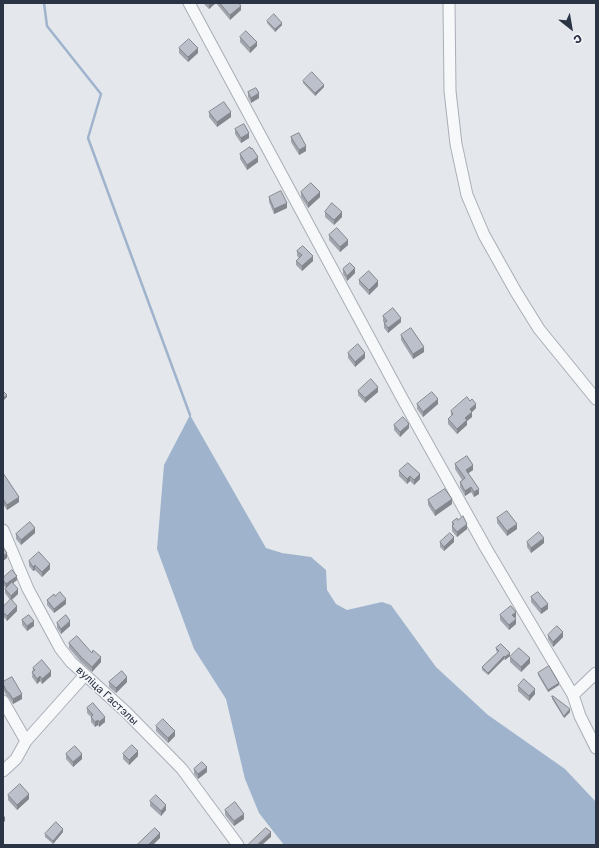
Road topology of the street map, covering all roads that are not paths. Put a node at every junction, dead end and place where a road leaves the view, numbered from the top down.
1 (189, 3) edge
2 (449, 3) edge
3 (596, 398) edge
4 (3, 530) edge
5 (596, 673) edge
6 (85, 676) junction
7 (573, 696) junction
8 (3, 701) edge
9 (26, 741) junction
10 (596, 748) edge
11 (3, 771) edge
12 (238, 845) edge

1 - 7 street
2 - 3 street
4 - 6 street, вуліца Гастэлы
5 - 7 street
6 - 9 street
6 - 12 street, вуліца Гастэлы
7 - 10 street
8 - 9 street
9 - 11 street

